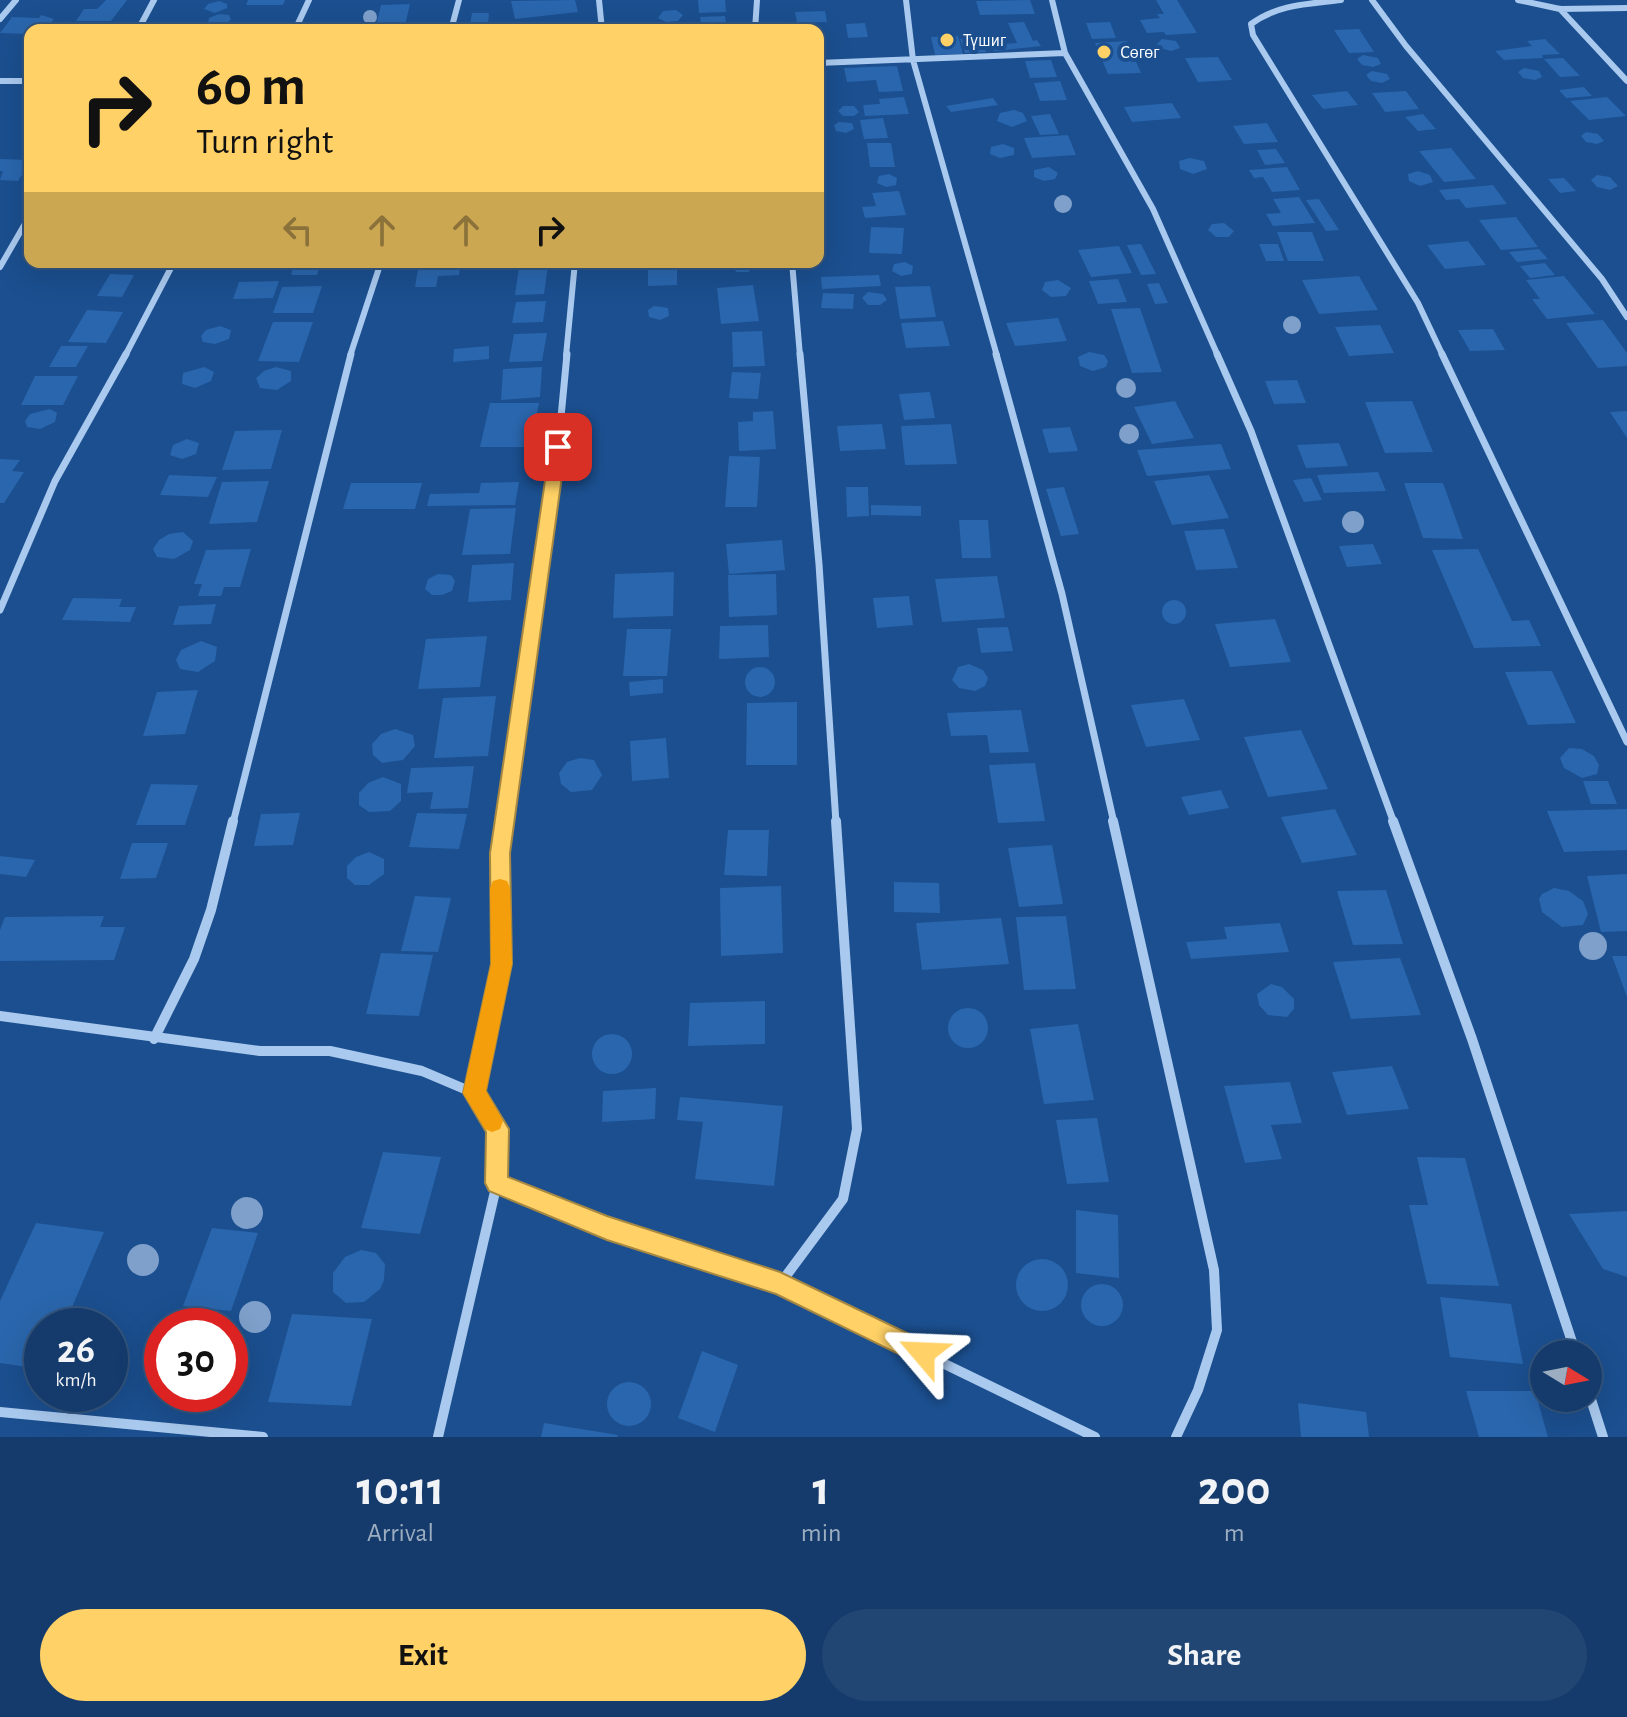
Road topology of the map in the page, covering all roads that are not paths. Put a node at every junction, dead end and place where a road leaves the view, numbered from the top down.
1 (16, 0) edge
2 (154, 0) edge
3 (309, 0) edge
4 (459, 0) edge
5 (599, 0) edge
6 (757, 0) edge
7 (906, 0) edge
8 (1052, 0) edge
9 (1341, 0) edge
10 (1372, 0) edge
11 (1518, 0) edge
12 (1627, 8) edge
13 (1560, 9) junction
14 (0, 19) edge
15 (141, 24) edge
16 (298, 24) edge
17 (453, 24) edge
18 (601, 24) edge
19 (755, 24) edge
20 (1065, 53) junction
21 (913, 60) junction
22 (824, 63) edge
23 (0, 81) edge
24 (24, 81) edge
25 (1627, 81) edge
26 (24, 225) edge
27 (0, 267) edge
28 (171, 268) edge
29 (379, 268) edge
30 (574, 268) edge
31 (793, 268) edge
32 (1627, 317) edge
33 (0, 610) edge
34 (1627, 742) edge
35 (0, 1016) edge
36 (154, 1039) junction
37 (474, 1093) junction
38 (497, 1183) junction
39 (780, 1284) junction
40 (1571, 1340) edge
41 (0, 1412) edge
42 (1595, 1412) edge
43 (263, 1437) edge
44 (438, 1437) edge
45 (1095, 1437) edge
46 (1176, 1437) edge
47 (1603, 1437) edge

1 - 14 street
2 - 15 street
3 - 16 street
4 - 17 street
5 - 18 street
6 - 19 street
7 - 21 street
8 - 20 street
9 - 34 street
10 - 32 street
11 - 13 street
12 - 13 street
13 - 25 street
20 - 21 street
20 - 40 street
21 - 22 street
21 - 46 street
23 - 24 street
26 - 27 street
28 - 33 street
29 - 36 street
30 - 37 street
31 - 39 street
35 - 36 street
36 - 37 street
37 - 38 street
38 - 39 street
38 - 44 street
39 - 45 street
41 - 43 street
42 - 47 street

